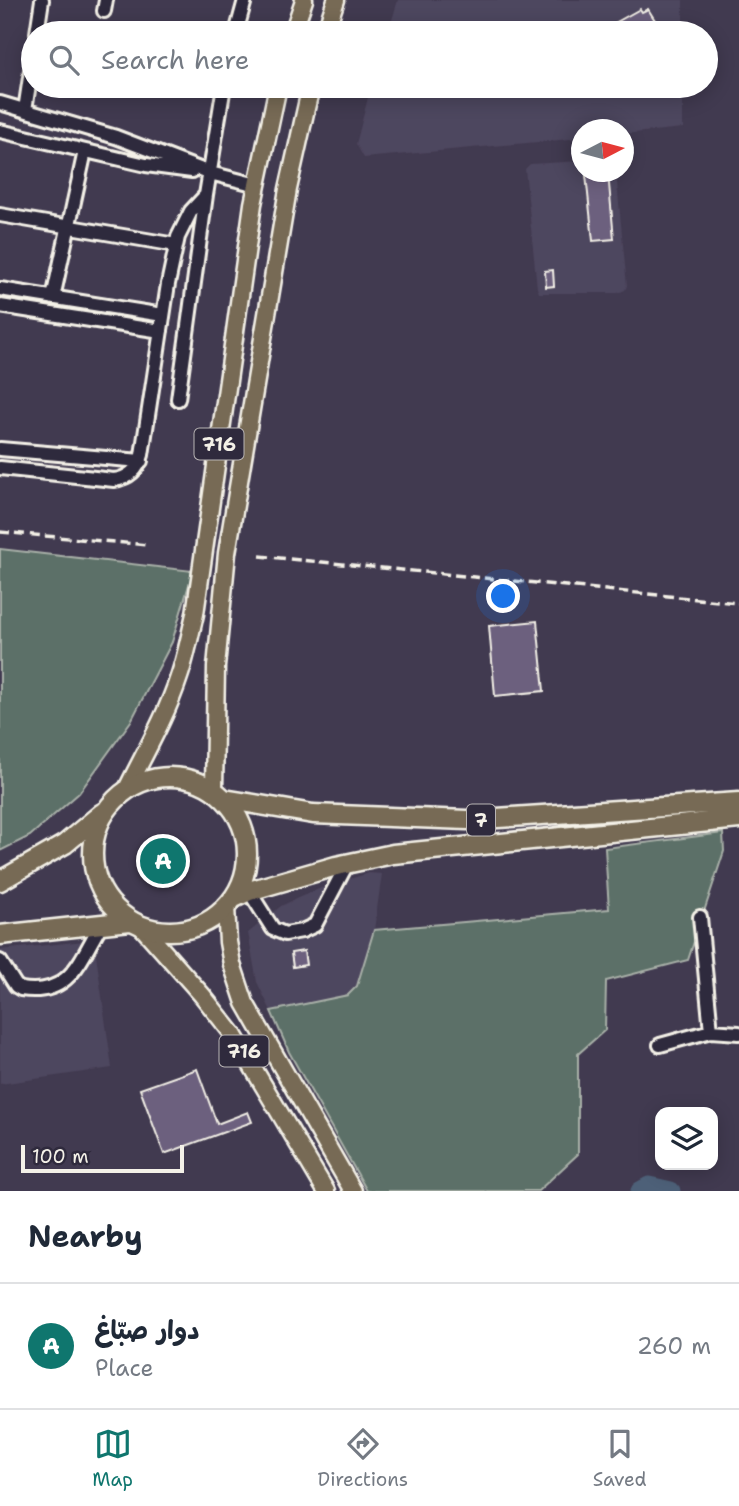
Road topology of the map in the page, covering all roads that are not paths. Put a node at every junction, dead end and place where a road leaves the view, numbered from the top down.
1 (43, 0) edge
2 (245, 0) edge
3 (304, 0) edge
4 (336, 0) edge
5 (39, 21) edge
6 (239, 21) edge
7 (297, 21) edge
8 (329, 21) edge
9 (27, 98) edge
10 (222, 98) edge
11 (275, 98) edge
12 (308, 98) edge
13 (0, 103) edge
14 (25, 110) junction
15 (0, 131) edge
16 (85, 151) junction
17 (209, 173) junction
18 (257, 185) junction
19 (206, 195) junction
20 (0, 215) edge
21 (68, 227) junction
22 (176, 246) junction
23 (0, 289) edge
24 (54, 298) junction
25 (0, 306) edge
26 (163, 315) junction
27 (161, 331) junction
28 (178, 399) dead end
29 (0, 449) edge
30 (141, 461) junction
31 (0, 468) edge
32 (126, 791) junction
33 (219, 795) junction
34 (739, 802) edge
35 (107, 808) junction
36 (739, 819) edge
37 (347, 864) junction
38 (0, 881) edge
39 (236, 899) junction
40 (700, 917) dead end
41 (102, 923) junction
42 (136, 924) junction
43 (0, 935) edge
44 (0, 961) edge
45 (711, 1031) junction
46 (739, 1033) edge
47 (660, 1045) dead end
48 (326, 1191) edge
49 (353, 1191) edge

1 - 5 street
2 - 6 street
3 - 7 main road
4 - 8 main road
9 - 14 street
10 - 17 street
11 - 18 main road, 716
12 - 33 main road, 716
13 - 14 street
14 - 17 street
15 - 16 street
16 - 17 street
16 - 21 street
17 - 18 street
17 - 19 street
18 - 32 main road, 716
19 - 22 street
19 - 28 street
20 - 21 street
21 - 22 street
21 - 24 street
22 - 26 street
23 - 24 street
24 - 26 street
25 - 27 street
26 - 27 street
27 - 30 street
29 - 30 street
30 - 31 street
32 - 33 highway, 7
32 - 35 highway, 7
33 - 34 highway, 7
33 - 39 highway
35 - 38 highway, 7
35 - 42 highway, 7
36 - 37 highway, 7
37 - 39 highway, 7
37 - 39 street
39 - 42 highway, 7
39 - 49 main road, 716
40 - 45 street
41 - 42 highway, 7
41 - 43 highway, 7
41 - 44 street
42 - 48 main road, 716
45 - 46 street
45 - 47 street

